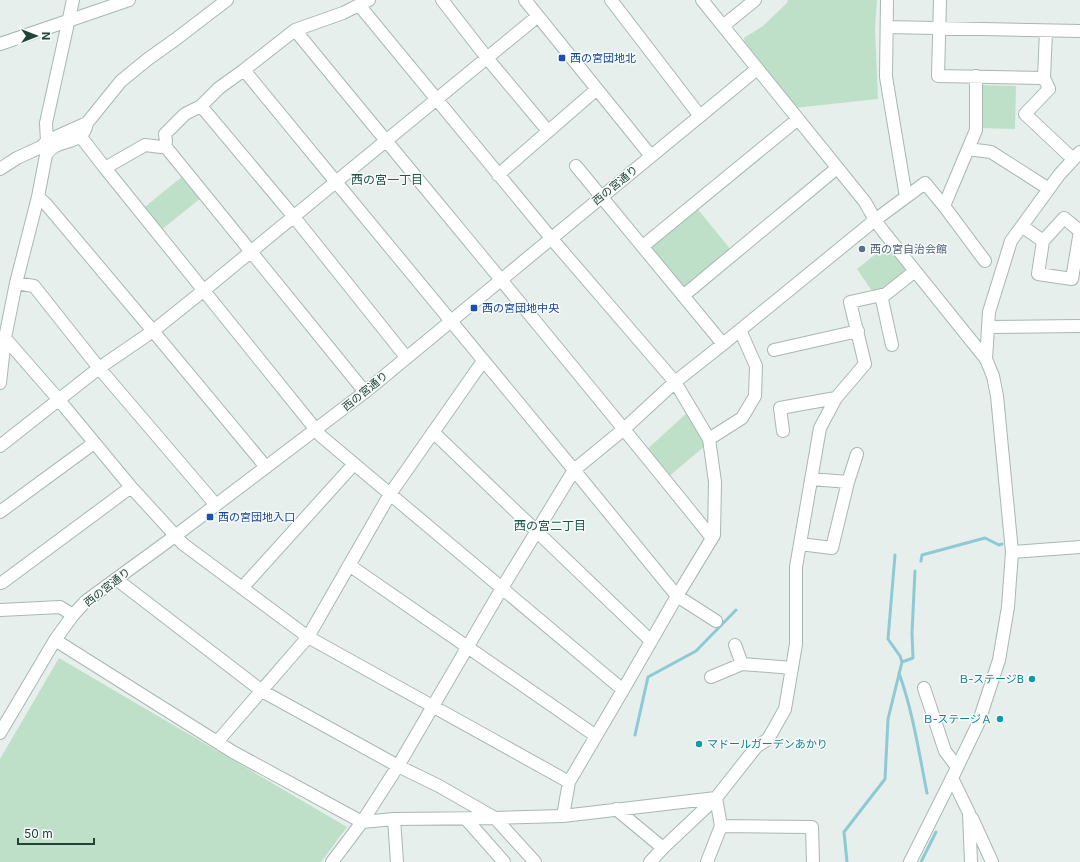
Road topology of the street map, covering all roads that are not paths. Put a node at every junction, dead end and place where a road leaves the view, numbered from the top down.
1 (73, 0) edge
2 (129, 0) edge
3 (227, 0) edge
4 (442, 0) edge
5 (525, 0) edge
6 (611, 0) edge
7 (755, 0) edge
8 (887, 0) edge
9 (940, 0) edge
10 (703, 1) edge
11 (364, 2) edge
12 (538, 16) junction
13 (69, 20) junction
14 (723, 26) junction
15 (887, 27) junction
16 (940, 28) junction
17 (295, 30) junction
18 (1046, 30) junction
19 (1080, 31) edge
20 (0, 44) edge
21 (487, 58) junction
22 (757, 68) junction
23 (244, 70) junction
24 (976, 76) junction
25 (1044, 78) junction
26 (597, 90) junction
27 (436, 99) junction
28 (202, 106) junction
29 (700, 116) junction
30 (798, 119) junction
31 (87, 123) junction
32 (548, 131) junction
33 (81, 137) junction
34 (47, 141) junction
35 (386, 141) junction
36 (165, 146) junction
37 (968, 149) junction
38 (651, 156) junction
39 (1076, 160) edge
40 (576, 166) dead end
41 (105, 168) junction
42 (837, 168) junction
43 (0, 169) edge
44 (498, 175) junction
45 (336, 182) junction
46 (1049, 189) junction
47 (38, 197) junction
48 (601, 197) junction
49 (906, 197) junction
50 (944, 206) junction
51 (294, 217) junction
52 (875, 220) junction
53 (1022, 226) junction
54 (551, 238) junction
55 (1043, 241) junction
56 (643, 246) junction
57 (251, 252) junction
58 (985, 261) dead end
59 (915, 271) junction
60 (500, 280) junction
61 (16, 283) junction
62 (204, 291) junction
63 (881, 295) junction
64 (683, 296) junction
65 (450, 321) junction
66 (1080, 326) edge
67 (988, 327) junction
68 (740, 330) junction
69 (153, 331) junction
70 (858, 331) junction
71 (5, 338) junction
72 (724, 344) junction
73 (892, 345) dead end
74 (774, 350) dead end
75 (406, 358) junction
76 (986, 359) junction
77 (483, 361) junction
78 (99, 368) junction
79 (675, 382) junction
80 (0, 383) edge
81 (365, 392) junction
82 (836, 398) junction
83 (59, 400) junction
84 (624, 429) junction
85 (316, 430) junction
86 (783, 431) dead end
87 (433, 432) junction
88 (710, 439) junction
89 (94, 443) junction
90 (0, 446) edge
91 (856, 454) dead end
92 (354, 464) junction
93 (266, 467) junction
94 (574, 470) junction
95 (811, 479) junction
96 (848, 482) junction
97 (131, 487) junction
98 (390, 494) junction
99 (216, 505) junction
100 (0, 512) edge
101 (537, 531) junction
102 (175, 536) junction
103 (712, 538) junction
104 (800, 544) junction
105 (1080, 547) edge
106 (1012, 552) junction
107 (349, 565) junction
108 (116, 579) junction
109 (0, 583) edge
110 (242, 588) junction
111 (502, 588) junction
112 (677, 596) junction
113 (0, 610) edge
114 (74, 615) junction
115 (716, 621) dead end
116 (308, 637) junction
117 (55, 640) junction
118 (651, 641) junction
119 (735, 645) dead end
120 (468, 646) junction
121 (742, 664) junction
122 (792, 668) junction
123 (712, 678) dead end
124 (924, 688) dead end
125 (623, 690) junction
126 (262, 691) junction
127 (433, 706) junction
128 (0, 733) edge
129 (596, 736) junction
130 (217, 742) junction
131 (398, 766) junction
132 (958, 767) junction
133 (952, 778) junction
134 (569, 782) junction
135 (716, 798) junction
136 (616, 809) junction
137 (970, 813) junction
138 (563, 816) junction
139 (466, 818) junction
140 (495, 818) junction
141 (394, 819) junction
142 (362, 822) junction
143 (722, 826) junction
144 (662, 848) junction
145 (332, 862) edge
146 (397, 862) edge
147 (504, 862) edge
148 (535, 862) edge
149 (650, 862) edge
150 (706, 862) edge
151 (813, 862) edge
152 (910, 862) edge
153 (971, 862) edge
154 (992, 862) edge

1 - 13 street
2 - 13 street
3 - 31 street
4 - 21 street
5 - 12 street
6 - 29 street
7 - 14 street
8 - 15 street
9 - 16 street
10 - 14 street
11 - 17 street
11 - 27 street
12 - 21 street
12 - 26 street
13 - 20 street
13 - 34 street
14 - 22 street
15 - 16 street
15 - 49 street
16 - 18 street
16 - 24 street
17 - 23 street
17 - 35 street
18 - 19 street
18 - 25 street
21 - 27 street
21 - 32 street
22 - 29 street, 西の宮通り
22 - 30 street
23 - 28 street
23 - 45 street
24 - 25 street
24 - 37 street
25 - 39 street
26 - 32 street
26 - 38 street
27 - 35 street
27 - 44 street
28 - 36 street
28 - 51 street
29 - 38 street, 西の宮通り
30 - 42 street
30 - 56 street
31 - 33 street
31 - 34 street
32 - 44 street
33 - 41 street
33 - 47 street
34 - 43 street
35 - 45 street
35 - 60 street
36 - 41 street
36 - 57 street
37 - 46 street
37 - 50 street
38 - 48 street, 西の宮通り
39 - 46 street
40 - 48 street
41 - 62 street
42 - 52 street
42 - 64 street
44 - 54 street
45 - 51 street
45 - 65 street
46 - 53 street
47 - 61 street
47 - 69 street
48 - 54 street, 西の宮通り
48 - 56 street
49 - 50 street
49 - 52 street
50 - 58 street
51 - 57 street
51 - 75 street
52 - 59 street
52 - 68 street
53 - 55 street
53 - 67 street
54 - 60 street, 西の宮通り
54 - 79 street
55 - 55 street
56 - 64 street
57 - 62 street
57 - 81 street
59 - 63 street
59 - 76 street
60 - 65 street, 西の宮通り
60 - 84 street
61 - 71 street
61 - 78 street
62 - 69 street
62 - 85 street
63 - 70 street
63 - 73 street
64 - 72 street
65 - 75 street, 西の宮通り
65 - 77 street
66 - 67 street
67 - 76 street
68 - 72 street
68 - 88 street
69 - 78 street
69 - 93 street
70 - 74 street
70 - 82 street
71 - 80 street
71 - 83 street
72 - 79 street
75 - 81 street, 西の宮通り
76 - 106 street
77 - 87 street
77 - 94 street
78 - 83 street
78 - 99 street
79 - 84 street
79 - 88 street
81 - 85 street, 西の宮通り
82 - 86 street
82 - 95 street
83 - 89 street
83 - 90 street
84 - 94 street
84 - 103 street
85 - 92 street
85 - 93 street, 西の宮通り
87 - 98 street
87 - 101 street
88 - 103 street
89 - 97 street
89 - 100 street
91 - 96 street
92 - 98 street
92 - 110 street
93 - 99 street, 西の宮通り
94 - 101 street
94 - 112 street
95 - 96 street
95 - 104 street
96 - 104 street
97 - 102 street
97 - 109 street
98 - 107 street
98 - 111 street
99 - 102 street, 西の宮通り
101 - 111 street
101 - 118 street
102 - 108 street, 西の宮通り
102 - 110 street
103 - 112 street
104 - 122 street
105 - 106 street
106 - 132 street
107 - 116 street
107 - 120 street
108 - 114 street, 西の宮通り
108 - 126 street
110 - 116 street
111 - 120 street
111 - 125 street
112 - 115 street
112 - 118 street
113 - 114 street
114 - 117 street, 西の宮通り
116 - 126 street
116 - 127 street
117 - 128 street, 西の宮通り
117 - 130 street
118 - 125 street
119 - 121 street
120 - 127 street
120 - 129 street
121 - 122 street
121 - 123 street
122 - 135 street
124 - 132 street
125 - 129 street
126 - 130 street
126 - 131 street
127 - 131 street
127 - 134 street
129 - 134 street
130 - 142 street
131 - 140 street
131 - 142 street
132 - 133 street
133 - 137 street
133 - 152 street
134 - 138 street
135 - 136 street
135 - 143 street
135 - 144 street
136 - 138 street
136 - 144 street
137 - 153 street
137 - 154 street
138 - 140 street
139 - 140 street
139 - 141 street
139 - 147 street
140 - 148 street
141 - 142 street
141 - 146 street
142 - 145 street
143 - 150 street
143 - 151 street
144 - 149 street

